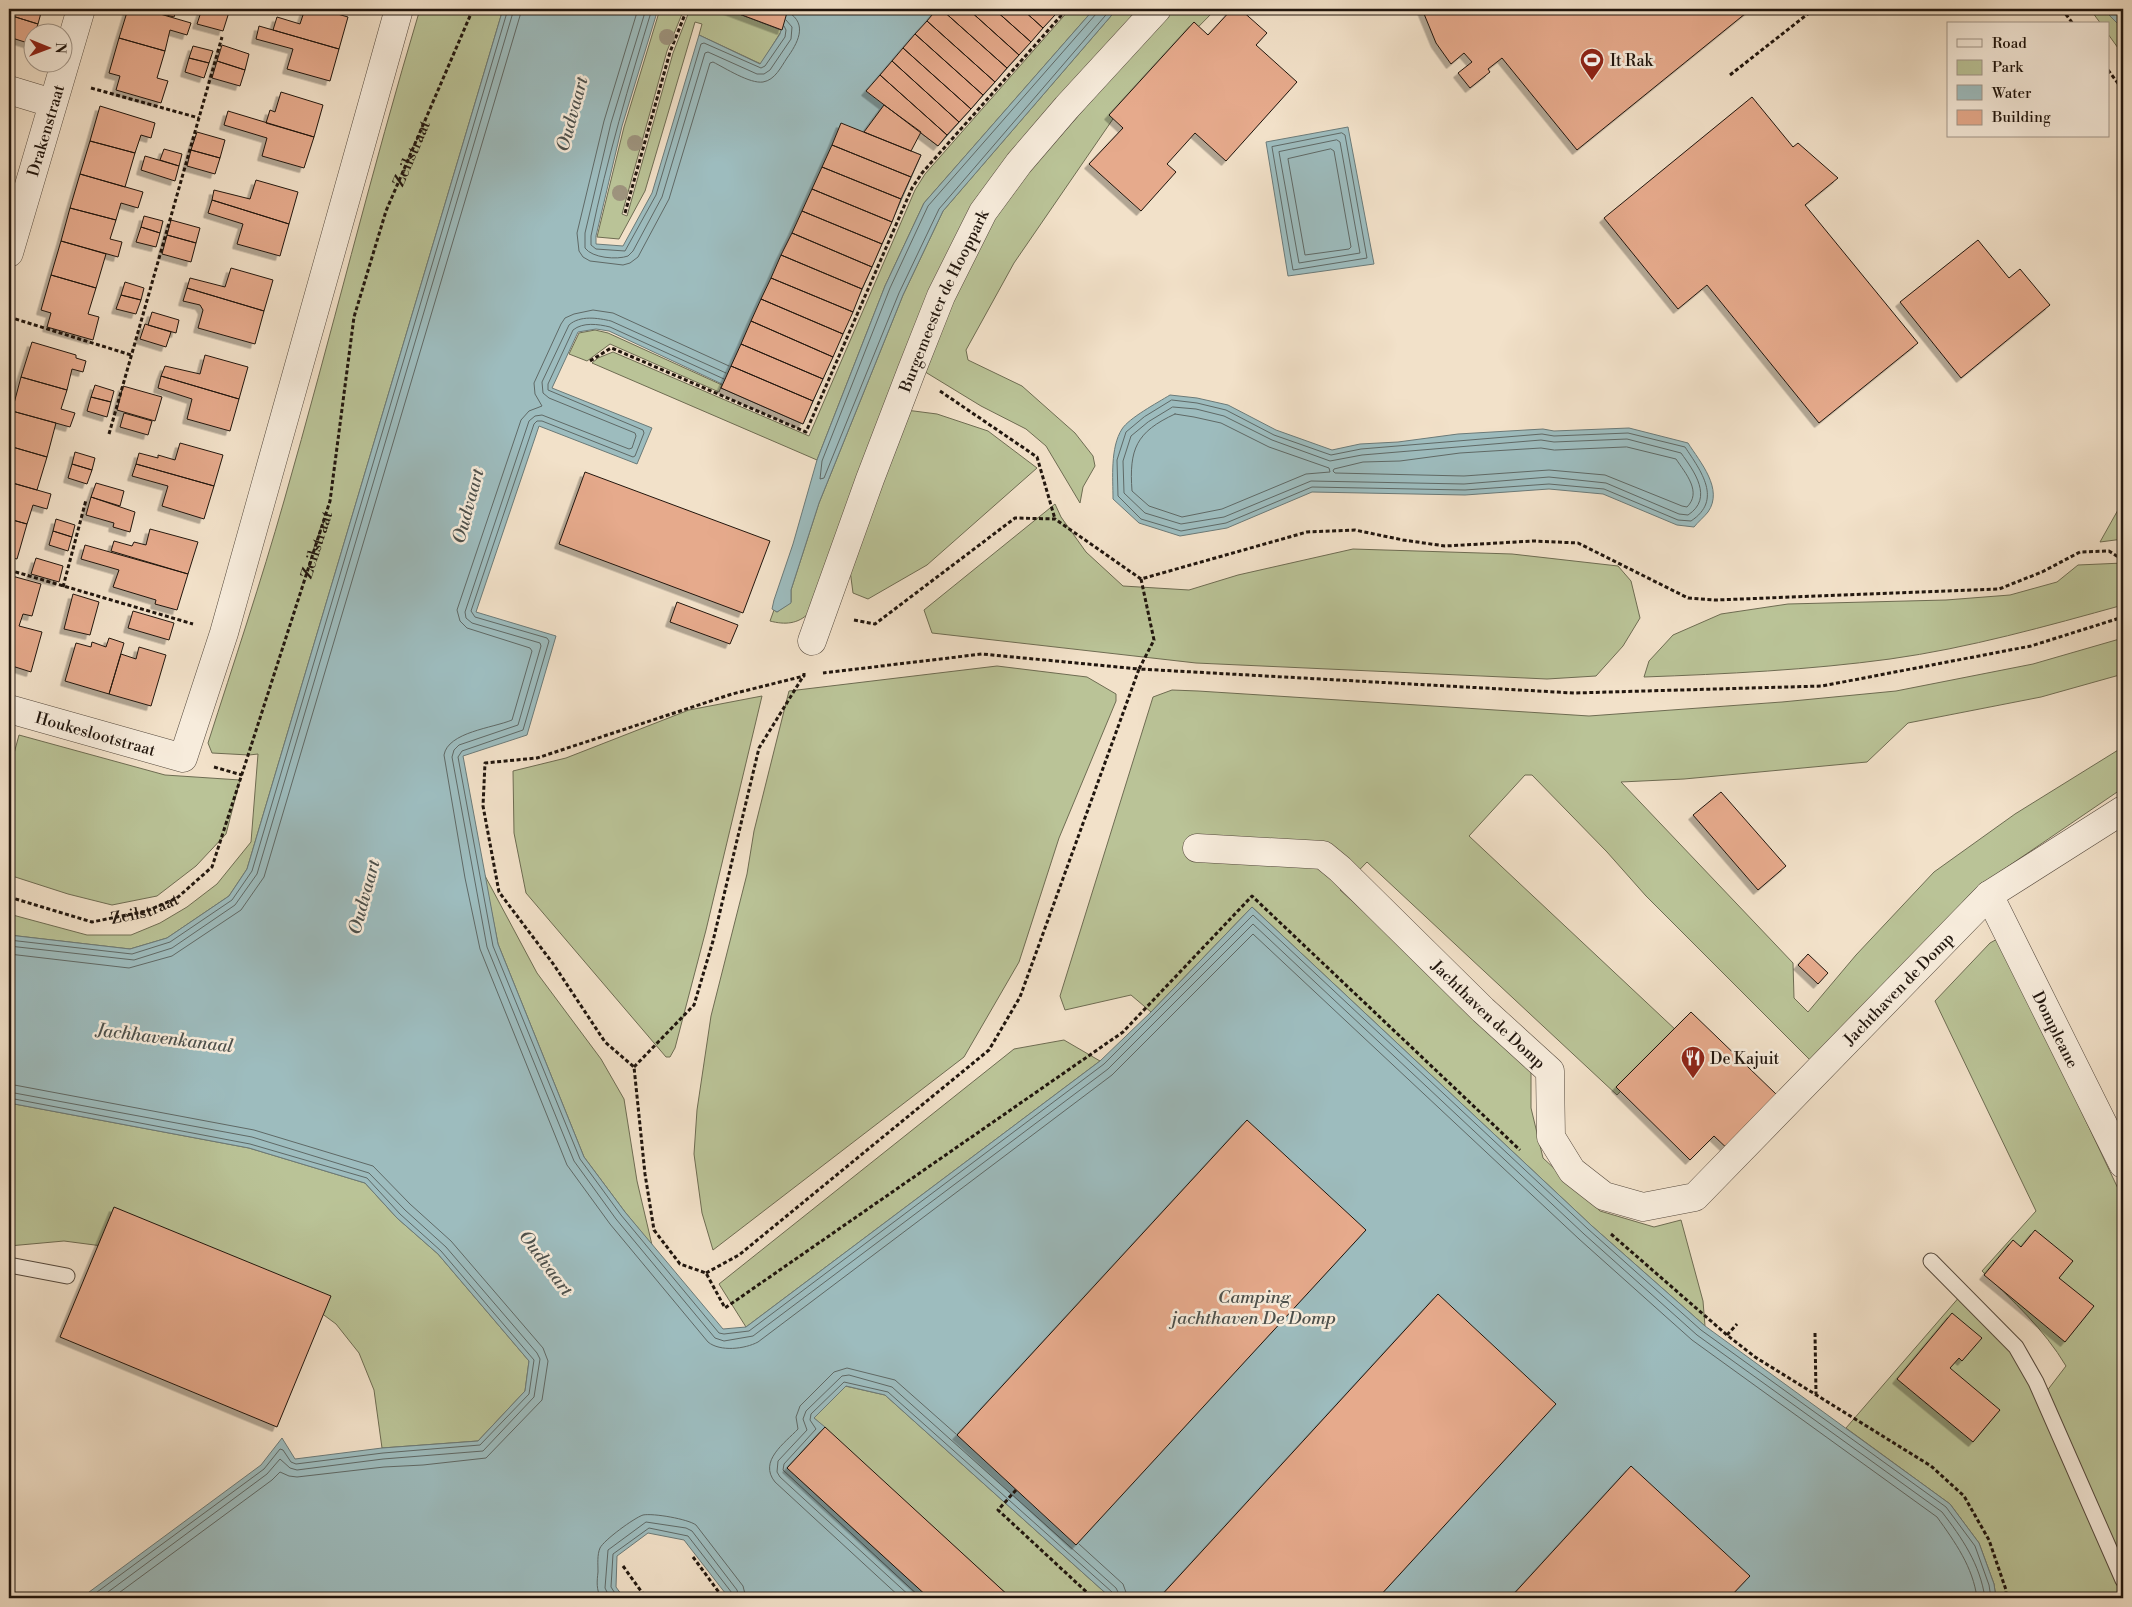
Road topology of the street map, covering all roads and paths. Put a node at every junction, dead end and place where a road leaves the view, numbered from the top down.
1 (81, 9) edge
2 (399, 9) edge
3 (473, 9) edge
4 (687, 9) edge
5 (1067, 9) edge
6 (1157, 9) edge
7 (1814, 9) edge
8 (2062, 9) edge
9 (2072, 22) edge
10 (222, 37) dead end
11 (2110, 73) edge
12 (1730, 75) dead end
13 (9, 90) edge
14 (2123, 90) edge
15 (56, 92) junction
16 (199, 118) junction
17 (625, 212) dead end
18 (9, 253) edge
19 (9, 317) edge
20 (131, 355) junction
21 (590, 361) dead end
22 (911, 372) junction
23 (109, 434) dead end
24 (86, 500) dead end
25 (1055, 519) junction
26 (2123, 560) edge
27 (9, 570) edge
28 (1141, 579) junction
29 (63, 586) junction
30 (822, 614) junction
31 (2123, 617) edge
32 (224, 633) junction
33 (812, 641) joint
34 (1139, 669) junction
35 (804, 676) junction
36 (9, 709) edge
37 (2123, 810) edge
38 (1197, 848) dead end
39 (1989, 895) junction
40 (9, 897) edge
41 (634, 1067) junction
42 (1522, 1152) dead end
43 (2123, 1164) edge
44 (1609, 1232) dead end
45 (1931, 1261) dead end
46 (9, 1265) edge
47 (706, 1273) junction
48 (67, 1276) dead end
49 (1737, 1324) dead end
50 (1815, 1332) dead end
51 (1727, 1335) junction
52 (1816, 1395) junction
53 (1016, 1490) dead end
54 (693, 1557) dead end
55 (623, 1566) dead end
56 (2123, 1580) edge
57 (646, 1598) edge
58 (723, 1598) edge
59 (1092, 1598) edge
60 (2006, 1598) edge

1 - 15 street, Drakenstraat
2 - 32 street
3 - 40 path, Zeilstraat
4 - 17 path
5 - 21 path
6 - 22 street, Burgemeester de Hooppark
7 - 12 path
8 - 9 path
10 - 16 path
11 - 14 path
13 - 15 street
15 - 16 path
15 - 18 street, Drakenstraat
16 - 20 path
19 - 20 path
20 - 23 path
22 - 25 path
22 - 30 street, Burgemeester de Hooppark
24 - 29 path
25 - 28 path
25 - 30 path
26 - 28 path
27 - 29 path
28 - 34 path
29 - 32 path
30 - 33 street, Burgemeester de Hooppark
31 - 34 path
32 - 36 street, Houkeslootstraat
33 - 35 path
34 - 35 path
34 - 47 path
35 - 41 path
35 - 41 path
37 - 39 street, Jachthaven de Domp
38 - 39 street, Jachthaven de Domp
39 - 43 street, Dompleane
41 - 47 path
42 - 47 path
44 - 51 path
45 - 56 lane
46 - 48 lane
49 - 51 path
50 - 52 path
51 - 52 path
52 - 60 path
53 - 59 path
54 - 58 path
55 - 57 path

